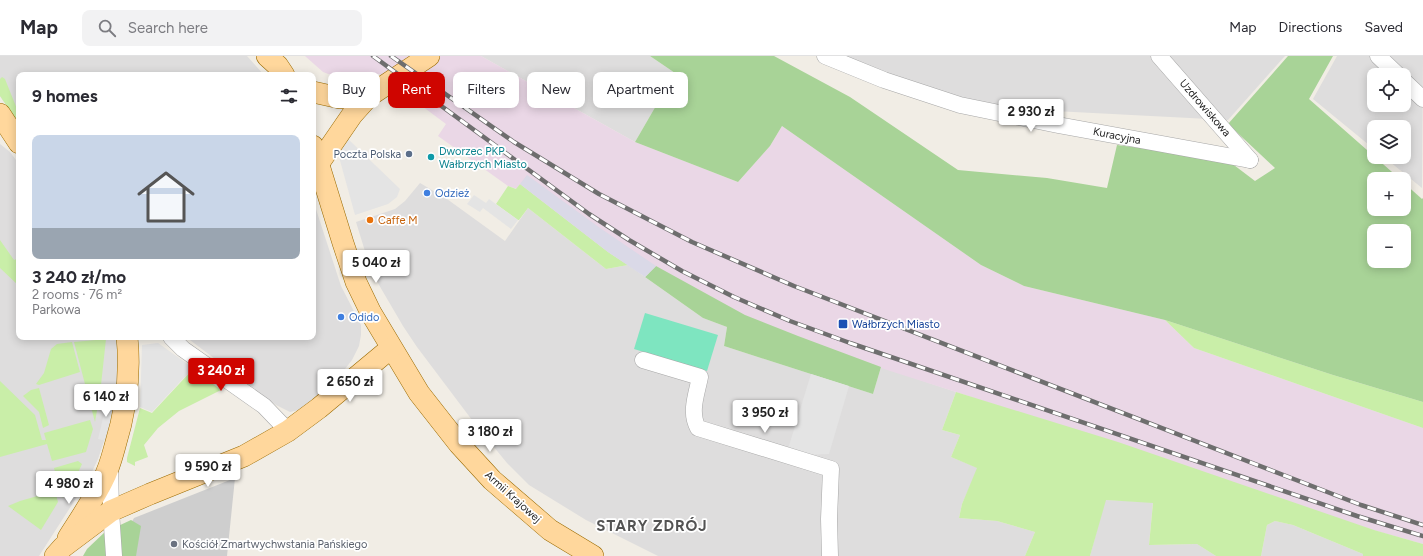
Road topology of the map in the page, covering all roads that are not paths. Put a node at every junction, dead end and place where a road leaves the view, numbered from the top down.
1 (267, 56) edge
2 (429, 56) edge
3 (825, 56) edge
4 (1159, 56) edge
5 (1378, 56) edge
6 (1391, 68) edge
7 (282, 72) edge
8 (1411, 88) edge
9 (380, 89) edge
10 (316, 93) edge
11 (328, 95) edge
12 (1423, 99) edge
13 (358, 108) edge
14 (0, 114) edge
15 (0, 130) edge
16 (16, 138) edge
17 (16, 141) edge
18 (316, 154) edge
19 (1250, 160) joint
20 (127, 340) edge
21 (174, 340) edge
22 (392, 348) junction
23 (643, 360) dead end
24 (288, 431) junction
25 (110, 463) junction
26 (111, 511) junction
27 (59, 551) edge
28 (114, 556) edge
29 (593, 556) edge
30 (830, 556) edge

1 - 7 main road
2 - 9 main road
3 - 19 street, Kuracyjna
4 - 19 street, Uzdrowiskowa
5 - 6 street
8 - 12 street
10 - 11 main road
13 - 18 main road
14 - 16 main road
15 - 17 street
18 - 22 main road, Armii Krajowej
20 - 25 main road
21 - 24 street
22 - 24 main road
22 - 29 main road, Armii Krajowej
23 - 30 street
24 - 26 main road
25 - 26 street
25 - 27 main road
26 - 27 main road
26 - 28 street

